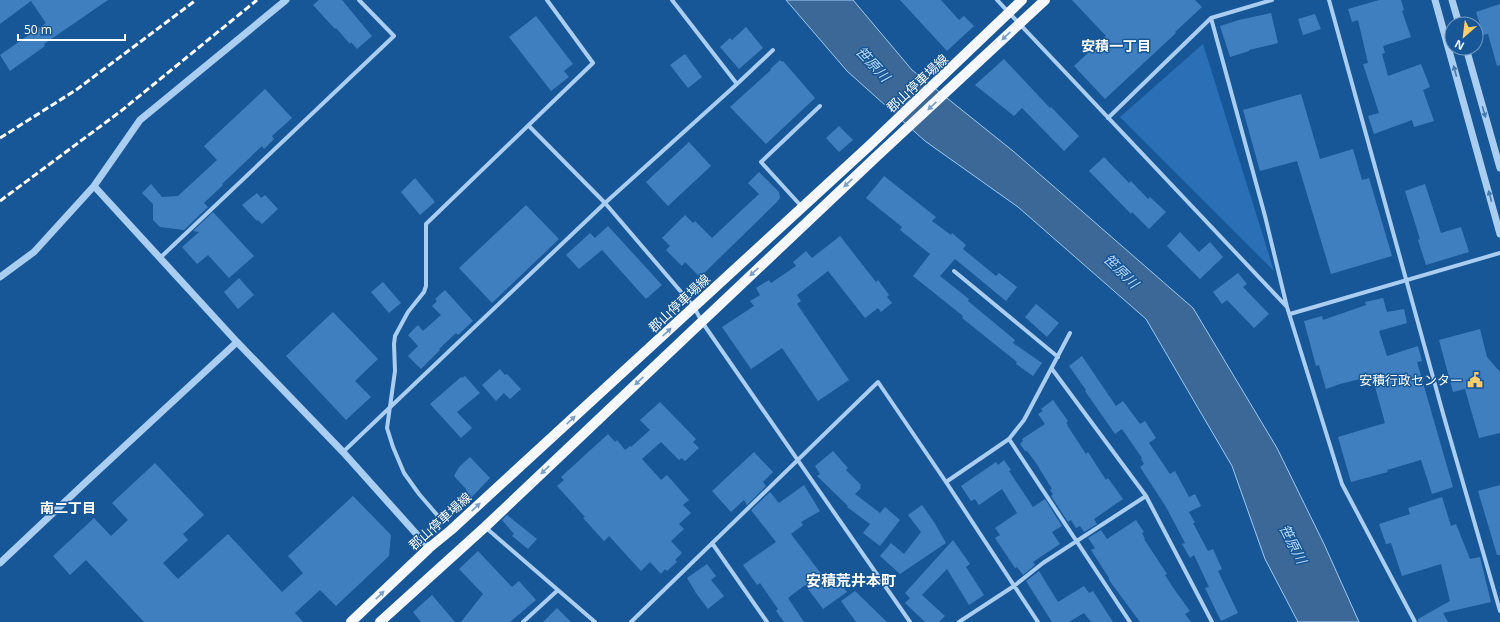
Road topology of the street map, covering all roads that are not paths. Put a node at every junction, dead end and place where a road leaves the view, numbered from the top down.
1 (286, 0) edge
2 (359, 0) edge
3 (546, 0) edge
4 (672, 0) edge
5 (997, 0) edge
6 (1022, 0) edge
7 (1045, 0) edge
8 (1272, 0) edge
9 (1330, 0) edge
10 (1436, 0) edge
11 (1452, 0) edge
12 (1008, 13) junction
13 (1457, 16) edge
14 (1211, 18) junction
15 (1019, 24) junction
16 (772, 50) dead end
17 (1468, 56) edge
18 (737, 84) junction
19 (820, 106) dead end
20 (1108, 118) junction
21 (529, 126) junction
22 (1500, 168) edge
23 (94, 186) junction
24 (605, 203) junction
25 (803, 207) junction
26 (1500, 234) edge
27 (1500, 253) edge
28 (161, 257) junction
29 (954, 271) dead end
30 (0, 277) edge
31 (1408, 281) junction
32 (694, 307) junction
33 (1287, 307) junction
34 (1290, 314) junction
35 (702, 322) junction
36 (1070, 333) dead end
37 (237, 342) junction
38 (1058, 357) junction
39 (1052, 369) junction
40 (390, 407) junction
41 (1009, 439) junction
42 (343, 452) junction
43 (796, 460) junction
44 (946, 482) junction
45 (1146, 496) junction
46 (438, 516) dead end
47 (485, 527) junction
48 (1078, 542) junction
49 (712, 543) junction
50 (429, 548) junction
51 (0, 563) edge
52 (1014, 586) junction
53 (558, 590) junction
54 (1500, 611) edge
55 (351, 622) edge
56 (380, 622) edge
57 (523, 622) edge
58 (595, 622) edge
59 (631, 622) edge
60 (766, 622) edge
61 (910, 622) edge
62 (959, 622) edge
63 (1038, 622) edge
64 (1130, 622) edge
65 (1212, 622) edge
66 (1415, 622) edge

1 - 23 street
2 - 28 street
3 - 21 street
4 - 18 street
5 - 12 street
6 - 12 main road, 郡山停車場線
7 - 15 main road, 郡山停車場線
8 - 14 street
9 - 31 street
26 -> 10 street
11 - 13 street
12 - 15 street
12 - 25 main road, 郡山停車場線
14 - 20 street
14 - 33 street
15 - 20 street
15 -> 35 main road, 郡山停車場線
16 - 18 street
17 -> 22 street
18 - 24 street
19 - 25 street
20 - 33 street
21 - 24 street
21 - 40 street
23 - 28 street
23 - 30 street
24 - 32 street
24 - 40 street
25 - 32 main road, 郡山停車場線
27 - 31 street
28 - 37 street
29 - 38 street
31 - 34 street
31 - 54 street
32 - 35 street
50 -> 32 main road, 郡山停車場線
33 - 34 street
34 - 66 street
35 - 43 street
35 -> 47 main road, 郡山停車場線
36 - 38 street
37 - 42 street
37 - 51 street
38 - 39 street
39 - 41 street
39 - 45 street
40 - 42 street
40 - 46 street
41 - 44 street
41 - 48 street
42 - 50 street
43 - 44 street
43 - 49 street
43 - 61 street
44 - 52 street
45 - 48 street
45 - 65 street
47 - 53 street
47 - 56 main road, 郡山停車場線
48 - 52 street
48 - 64 street
49 - 59 street
49 - 60 street
55 -> 50 main road, 郡山停車場線
52 - 62 street
52 - 63 street
53 - 57 street
53 - 58 street

